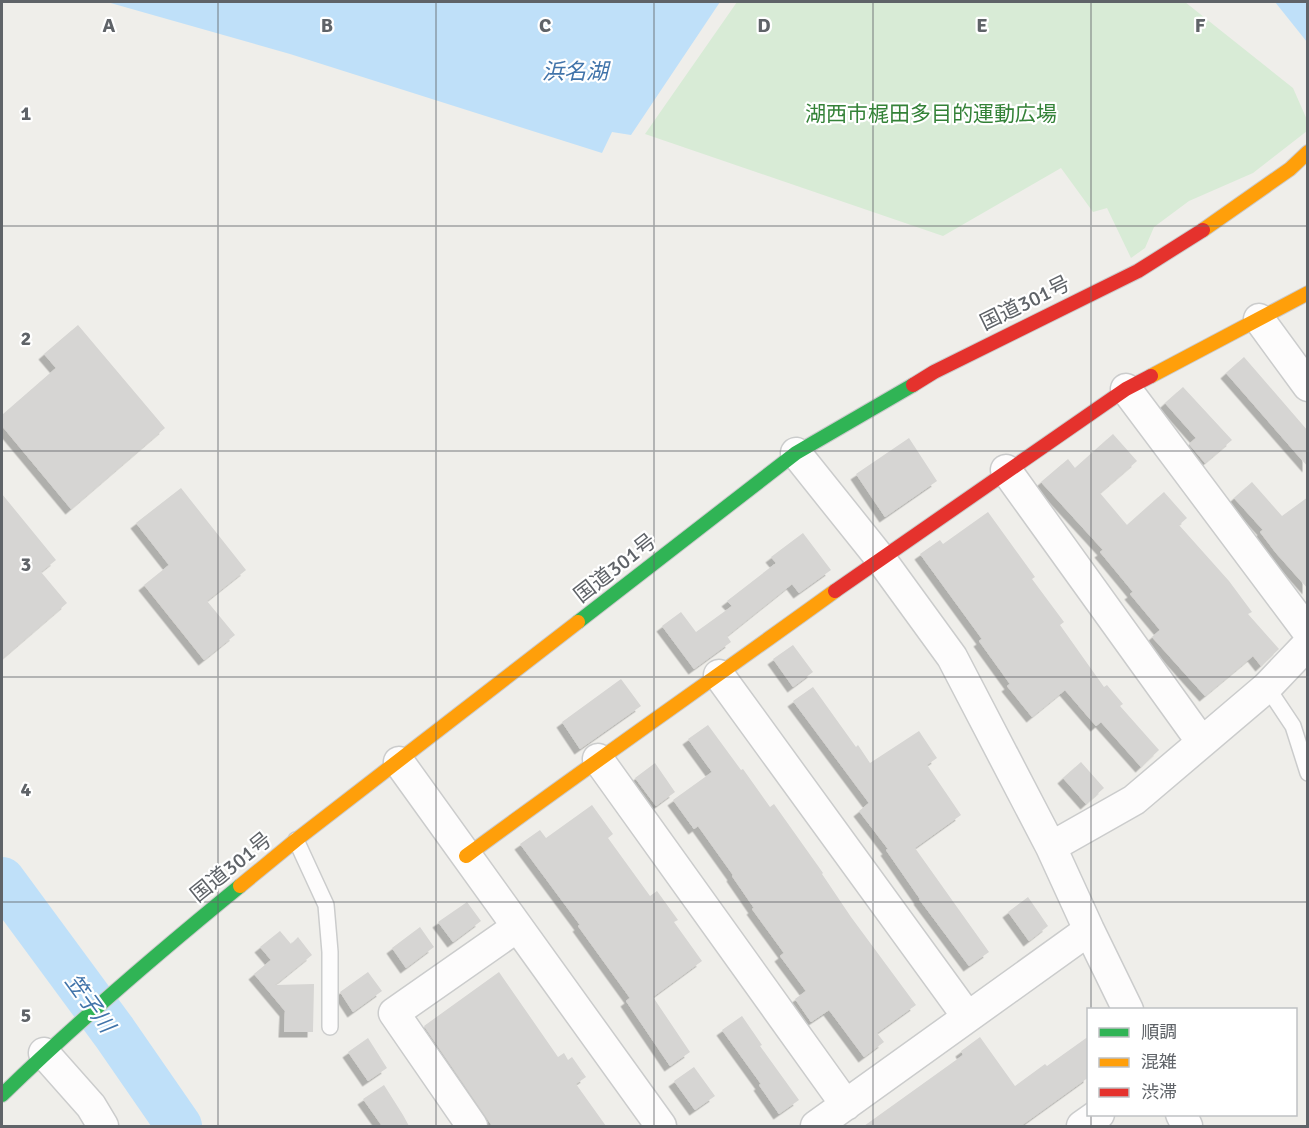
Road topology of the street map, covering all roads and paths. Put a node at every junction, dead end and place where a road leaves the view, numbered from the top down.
1 (1308, 153) edge
2 (1308, 293) edge
3 (1259, 319) junction
4 (1308, 386) edge
5 (1126, 388) junction
6 (796, 453) junction
7 (1006, 470) junction
8 (880, 558) junction
9 (1308, 632) edge
10 (1308, 644) edge
11 (719, 675) junction
12 (1267, 687) junction
13 (1201, 741) junction
14 (597, 759) junction
15 (399, 762) junction
16 (1308, 773) edge
17 (296, 840) junction
18 (1051, 846) junction
19 (466, 856) junction
20 (517, 927) junction
21 (1089, 930) junction
22 (1127, 1008) edge
23 (967, 1016) junction
24 (330, 1027) dead end
25 (52, 1045) junction
26 (2, 1095) edge
27 (846, 1104) junction
28 (1097, 1116) edge
29 (103, 1126) edge
30 (472, 1126) edge
31 (662, 1126) edge
32 (816, 1126) edge
33 (1083, 1126) edge

1 - 6 main road, 国道301号
2 - 3 main road
3 - 4 street
3 - 5 main road
5 - 7 main road
5 - 9 street
6 - 8 street
6 - 15 main road, 国道301号
7 - 8 main road
7 - 13 street
8 - 11 main road
8 - 18 street
10 - 12 street
11 - 14 main road
11 - 23 street
12 - 13 street
12 - 16 lane
13 - 18 street
14 - 19 main road
14 - 27 street
15 - 17 main road, 国道301号
15 - 19 street
17 - 24 lane
17 - 25 main road, 国道301号
18 - 21 street
19 - 20 street
20 - 30 street
20 - 31 street
21 - 22 street
21 - 23 street
23 - 27 street
25 - 26 main road, 国道301号
25 - 29 street
27 - 32 street
28 - 33 street

